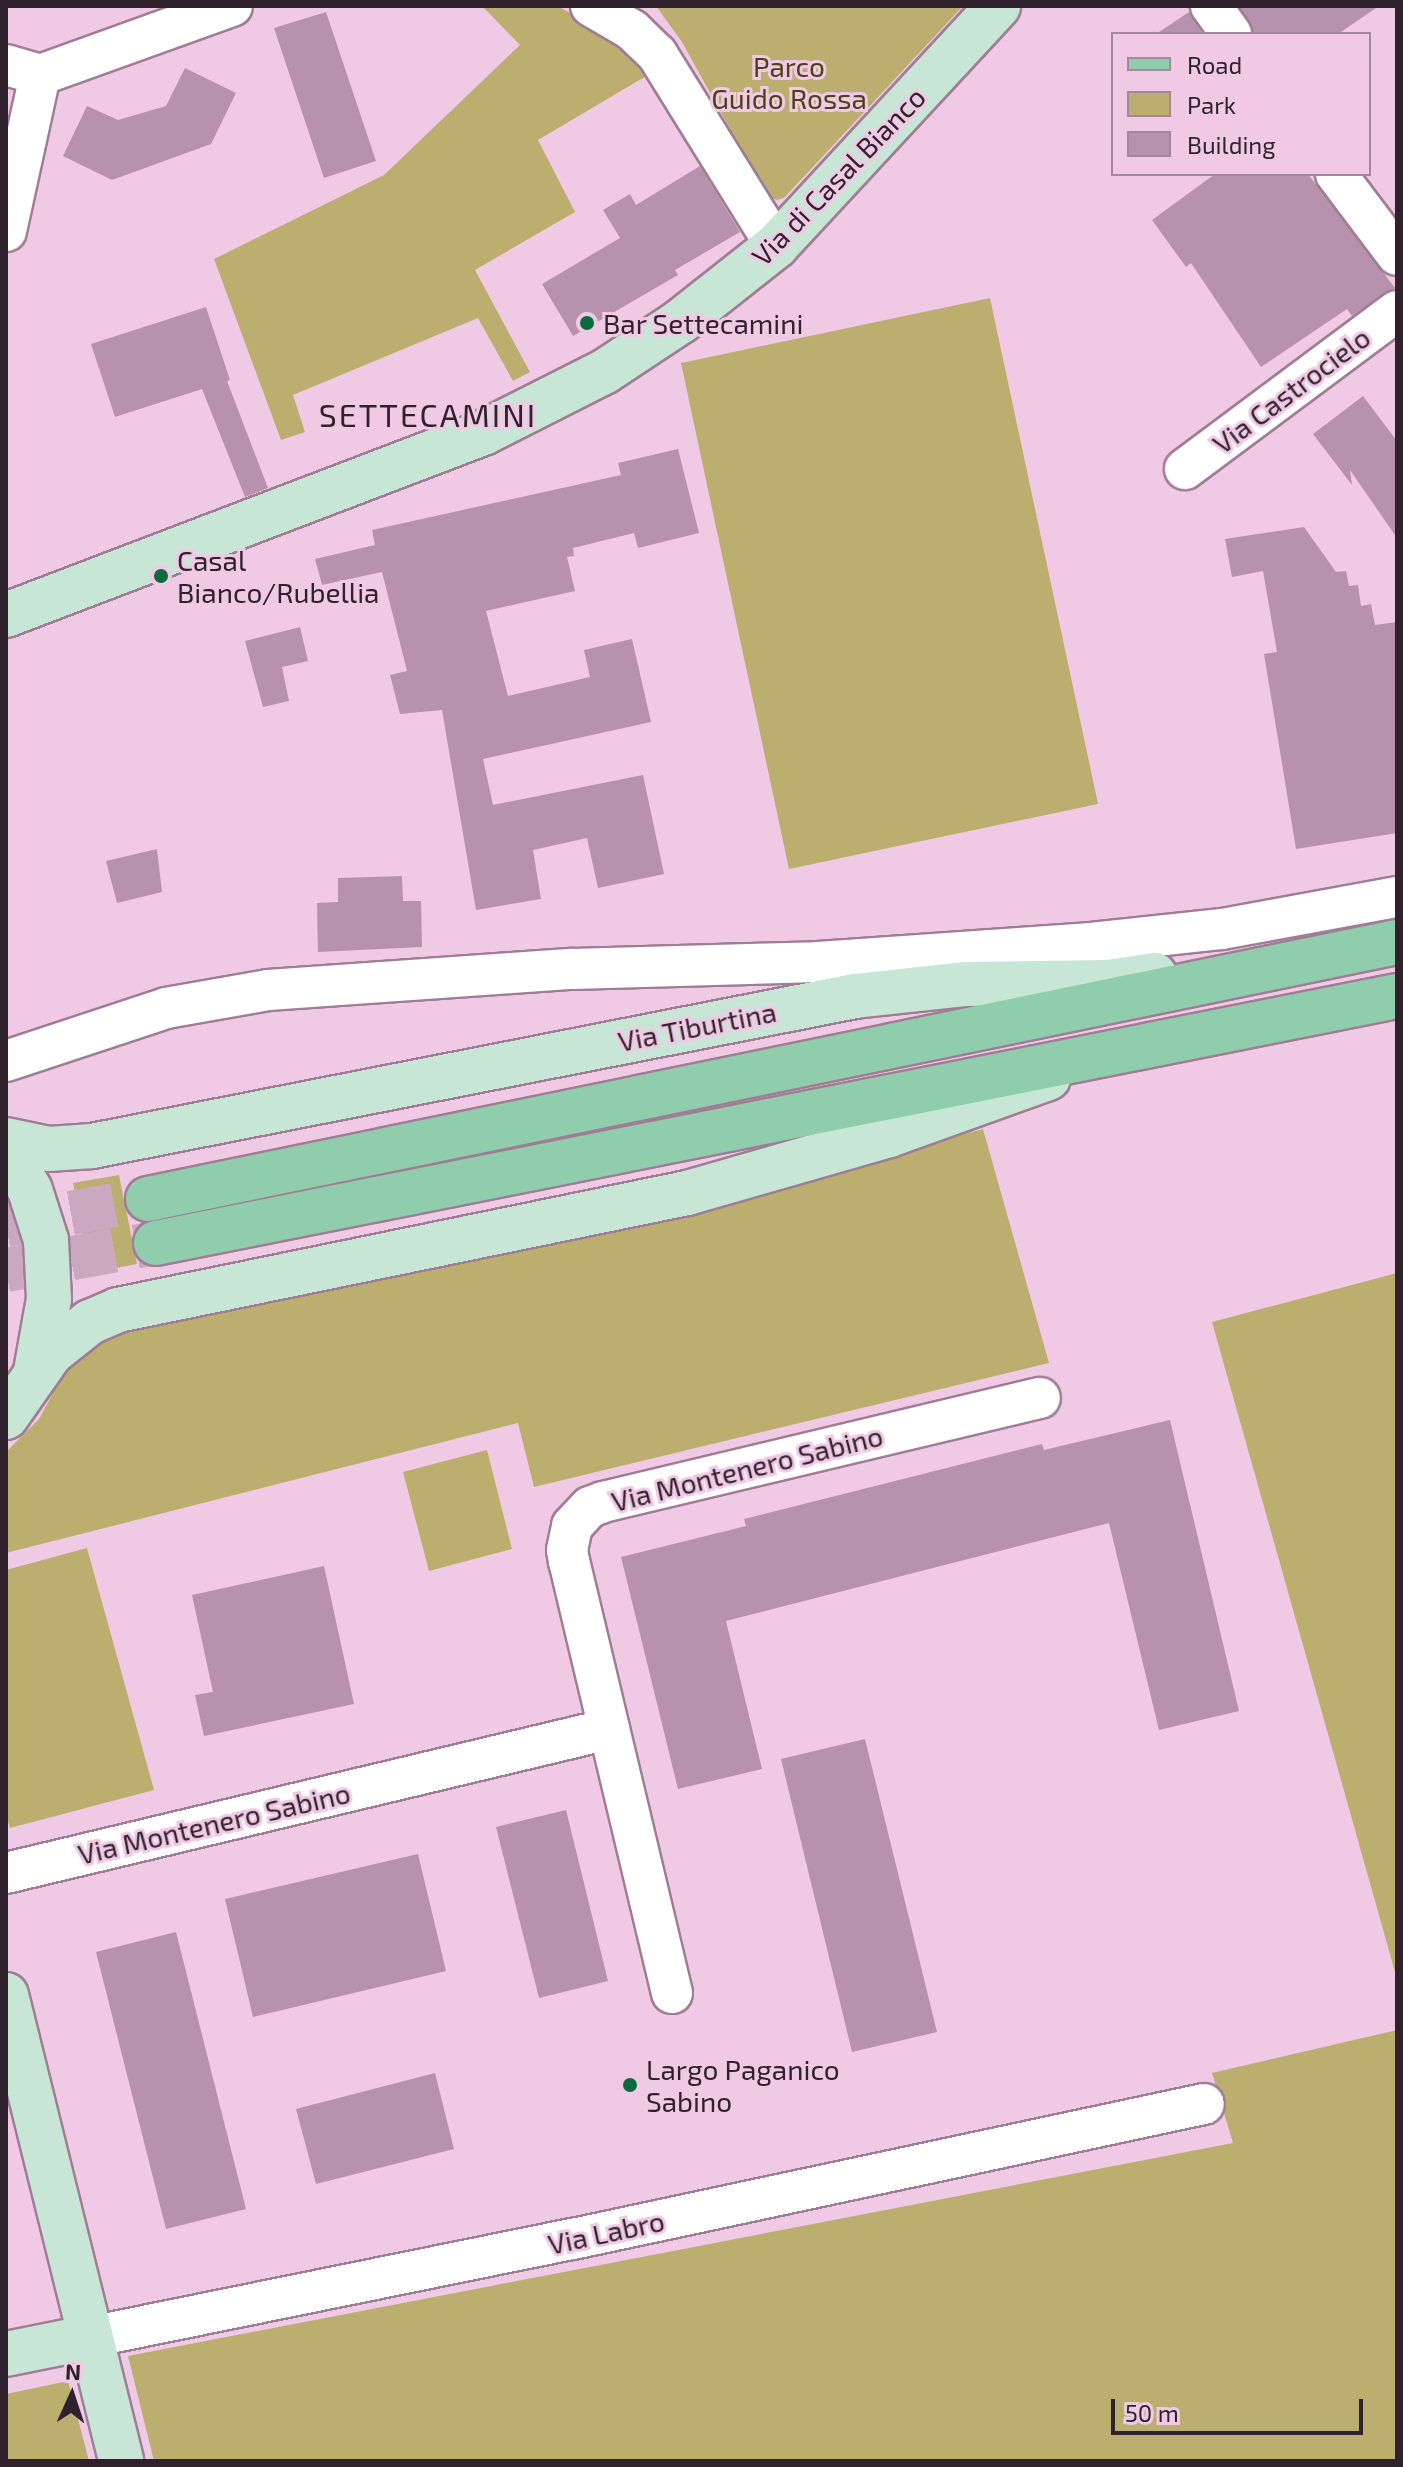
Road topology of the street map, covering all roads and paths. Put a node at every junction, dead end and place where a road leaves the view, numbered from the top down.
1 (232, 6) edge
2 (591, 6) edge
3 (998, 6) edge
4 (1211, 6) edge
5 (1230, 32) edge
6 (23, 70) edge
7 (1338, 176) edge
8 (6, 231) edge
9 (776, 246) junction
10 (1397, 255) edge
11 (1397, 311) edge
12 (1185, 469) dead end
13 (6, 615) edge
14 (1397, 897) edge
15 (1395, 943) edge
16 (1397, 996) edge
17 (1125, 1048) junction
18 (6, 1061) edge
19 (6, 1140) edge
20 (6, 1148) edge
21 (148, 1199) tunnel mouth
22 (156, 1243) tunnel mouth
23 (36, 1371) junction
24 (1040, 1398) dead end
25 (6, 1417) edge
26 (609, 1729) junction
27 (6, 1873) edge
28 (672, 1993) dead end
29 (6, 1995) edge
30 (1204, 2104) dead end
31 (90, 2337) junction
32 (6, 2354) edge
33 (121, 2461) edge

1 - 6 street
2 - 9 street
3 - 9 street, Via di Casal Bianco
4 - 5 street
6 - 8 street
7 - 10 street
9 - 13 street, Via di Casal Bianco
11 - 12 street, Via Castrocielo
14 - 18 street, Via Tiburtina
15 - 19 street, Via Tiburtina
15 - 21 main road, Via Tiburtina
16 - 17 main road
17 - 22 main road
17 - 23 street
20 - 23 street
23 - 25 street
24 - 26 street, Via Montenero Sabino
26 - 27 street, Via Montenero Sabino
26 - 28 street, Via Montenero Sabino
29 - 31 street
30 - 31 street, Via Labro
31 - 32 street, Via Labro
31 - 33 street

